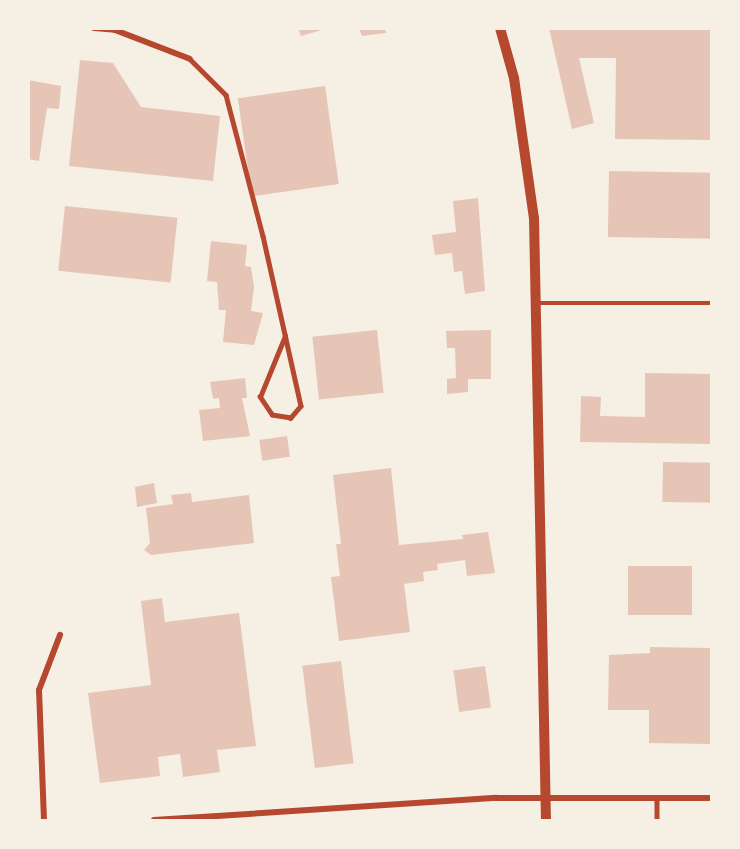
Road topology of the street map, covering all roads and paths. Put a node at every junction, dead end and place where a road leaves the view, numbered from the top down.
1 (94, 28) edge
2 (500, 28) edge
3 (190, 59) joint
4 (535, 303) junction
5 (711, 303) edge
6 (285, 336) junction
7 (60, 635) dead end
8 (545, 798) junction
9 (711, 798) edge
10 (657, 799) junction
11 (44, 820) edge
12 (154, 820) edge
13 (546, 820) edge
14 (657, 820) edge

1 - 3 street
2 - 4 street
3 - 6 lane
4 - 5 lane
4 - 8 street
6 - 6 lane
7 - 11 street
8 - 10 street
8 - 12 street
8 - 13 street
9 - 10 street
10 - 14 lane

